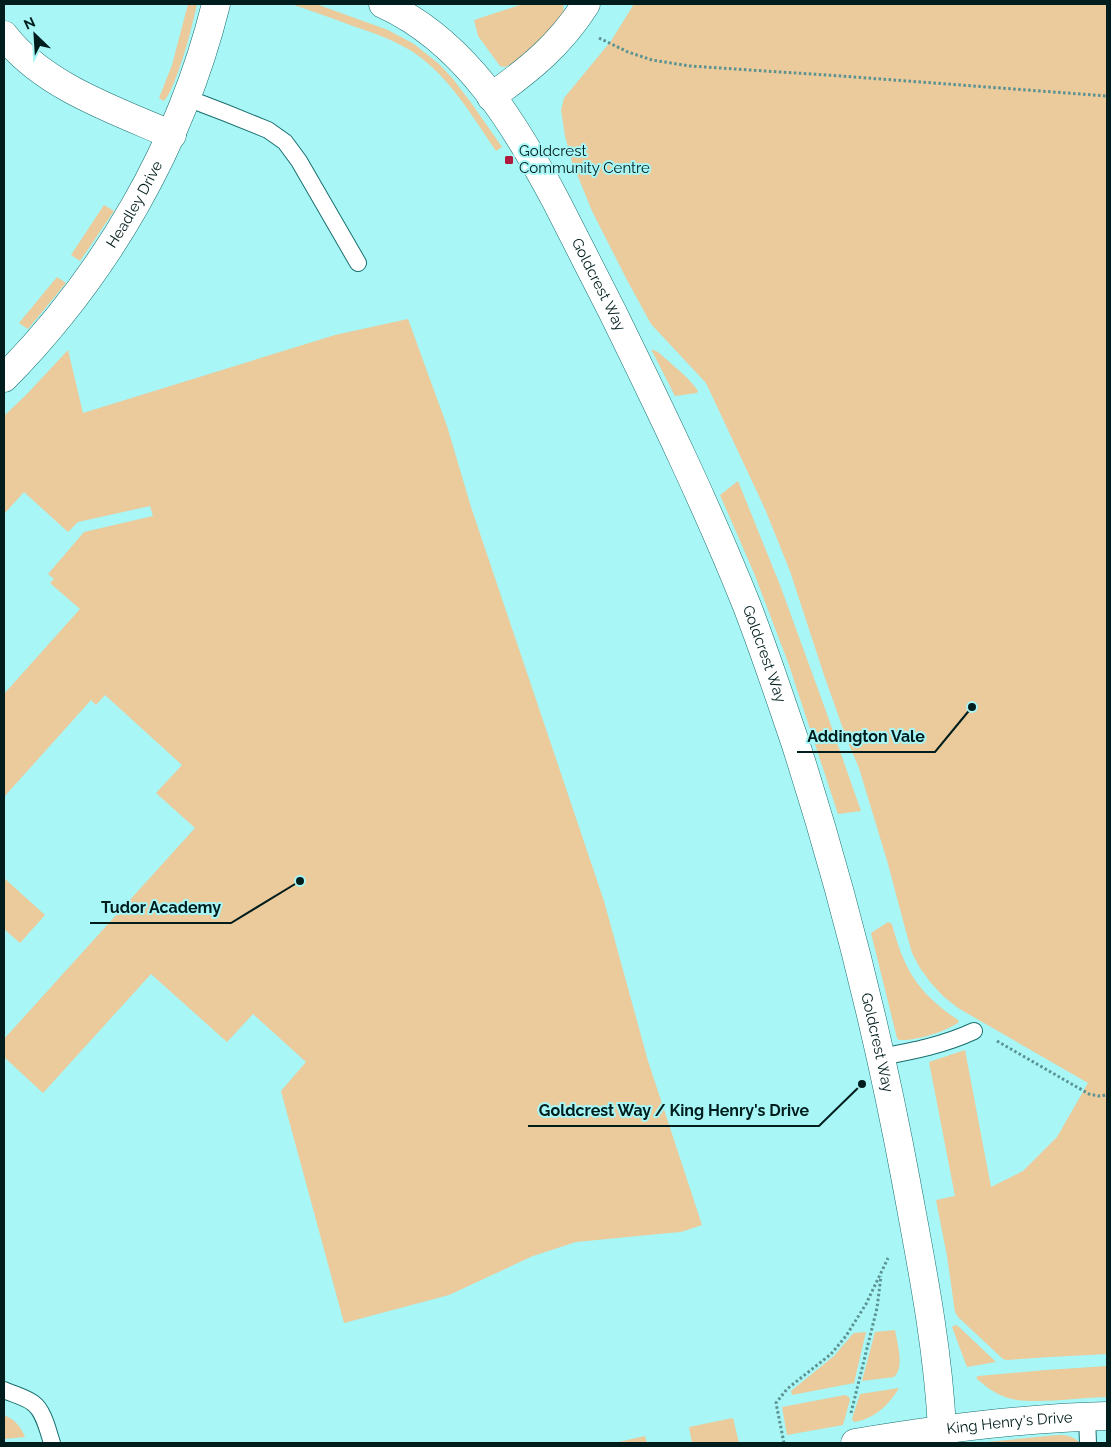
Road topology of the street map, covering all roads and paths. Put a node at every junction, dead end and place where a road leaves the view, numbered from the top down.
1 (216, 4) edge
2 (383, 4) edge
3 (581, 12) edge
4 (4, 34) edge
5 (1107, 96) edge
6 (491, 97) junction
7 (187, 98) junction
8 (172, 135) junction
9 (358, 264) dead end
10 (4, 378) edge
11 (974, 1031) joint
12 (881, 1057) junction
13 (1107, 1096) edge
14 (889, 1256) dead end
15 (882, 1273) junction
16 (4, 1390) edge
17 (850, 1416) dead end
18 (1097, 1416) edge
19 (942, 1430) junction
20 (52, 1443) edge
21 (784, 1443) edge
22 (855, 1443) edge
23 (1088, 1443) edge

1 - 7 street, Headley Drive
2 - 6 street, Goldcrest Way
3 - 5 path
3 - 6 street
4 - 8 street
6 - 12 street, Goldcrest Way
7 - 8 street, Headley Drive
7 - 9 lane
8 - 10 street, Headley Drive
11 - 12 lane
11 - 13 path
12 - 19 street, Goldcrest Way
14 - 15 path
15 - 17 path
15 - 21 path
16 - 20 lane
18 - 19 street, King Henry's Drive
18 - 23 lane
19 - 22 street, King Henry's Drive

